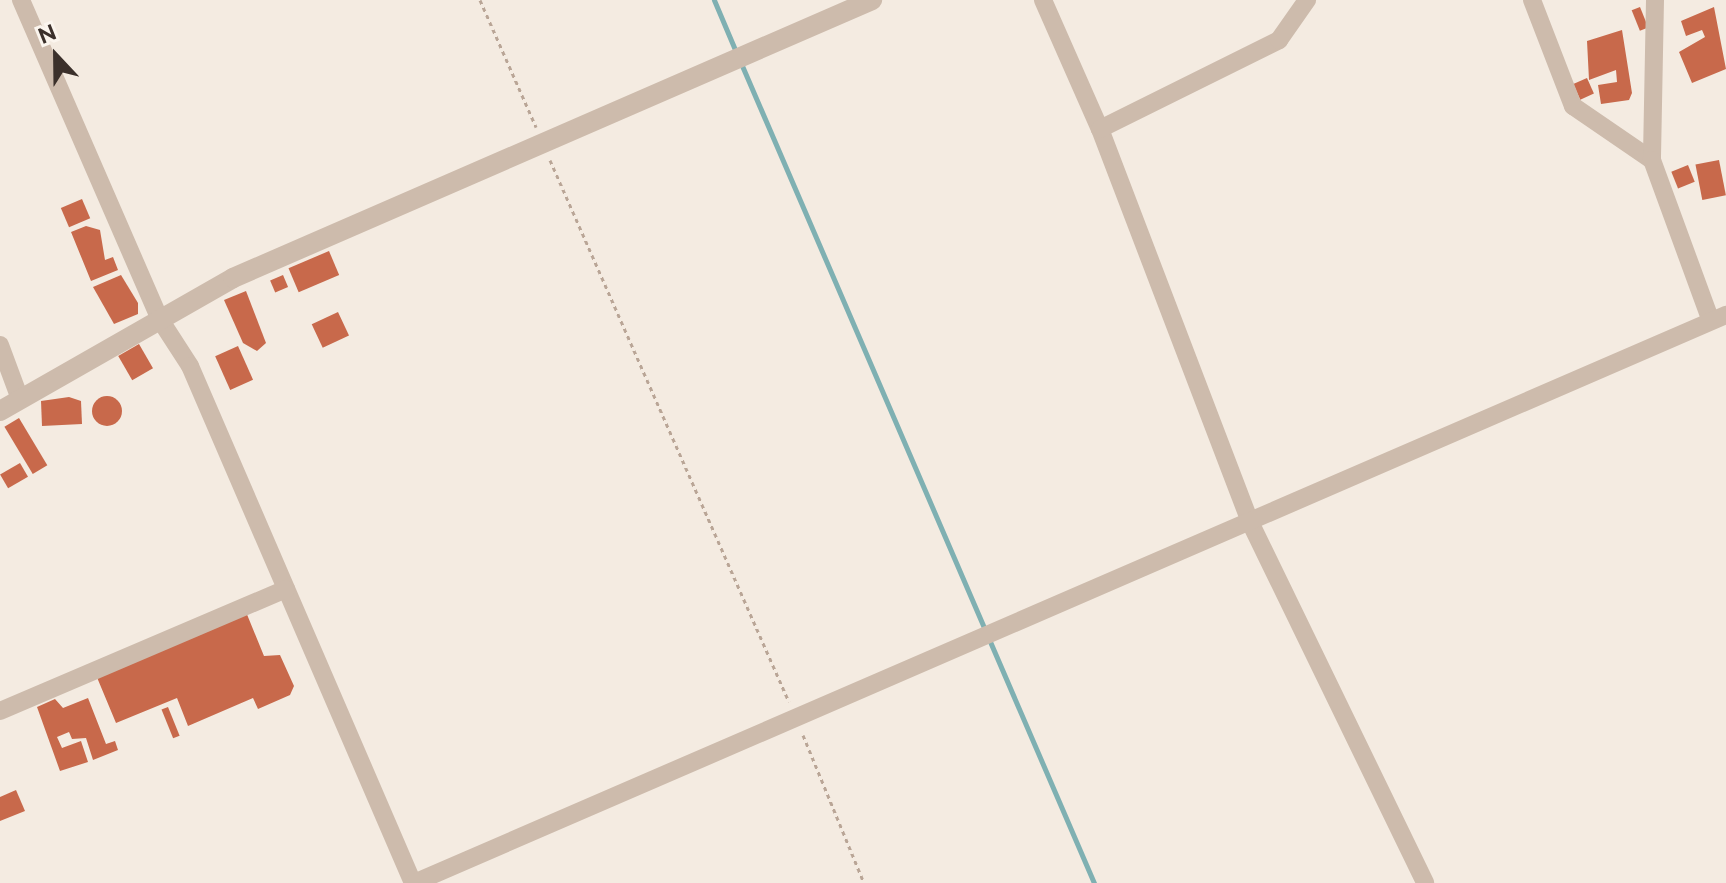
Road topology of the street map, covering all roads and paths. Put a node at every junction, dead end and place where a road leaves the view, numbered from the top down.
1 (21, 0) edge
2 (480, 0) edge
3 (872, 0) edge
4 (1043, 0) edge
5 (1307, 0) edge
6 (1532, 0) edge
7 (1655, 0) edge
8 (1100, 129) junction
9 (544, 144) junction
10 (1652, 160) junction
11 (159, 318) junction
12 (1719, 318) edge
13 (0, 345) edge
14 (20, 399) junction
15 (0, 411) edge
16 (1250, 522) junction
17 (286, 589) junction
18 (0, 711) edge
19 (796, 718) junction
20 (413, 883) edge
21 (864, 883) edge
22 (1425, 883) edge

1 - 11 street
2 - 9 path
3 - 9 street
4 - 8 street
5 - 8 street
6 - 10 street
7 - 10 street
8 - 16 street
9 - 11 street
9 - 19 path
10 - 12 street
11 - 14 street
11 - 17 street
12 - 16 street
13 - 14 street
14 - 15 street
16 - 19 street
16 - 22 street
17 - 18 street
17 - 20 street
19 - 20 street
19 - 21 path

